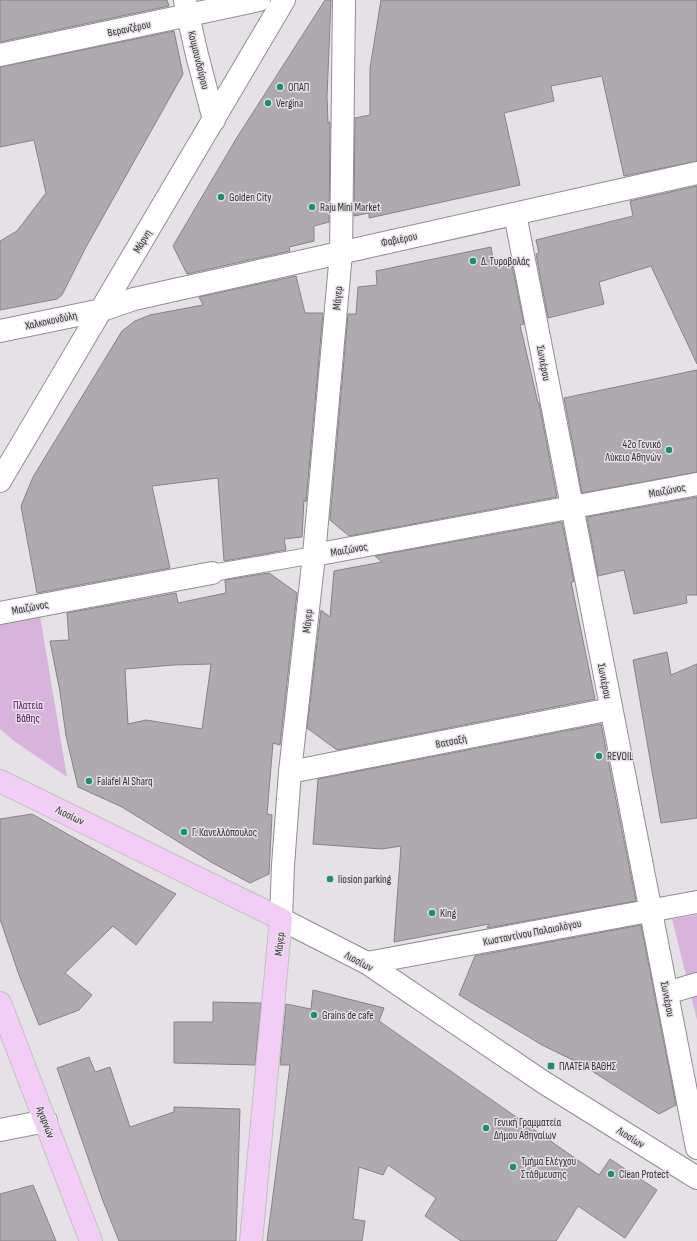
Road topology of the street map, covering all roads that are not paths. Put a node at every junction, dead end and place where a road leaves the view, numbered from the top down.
1 (259, 0) edge
2 (284, 0) edge
3 (344, 0) edge
4 (186, 7) edge
5 (0, 55) edge
6 (214, 120) junction
7 (697, 173) edge
8 (515, 214) junction
9 (341, 252) junction
10 (102, 310) junction
11 (0, 331) edge
12 (0, 481) edge
13 (697, 484) edge
14 (572, 508) junction
15 (314, 555) junction
16 (212, 573) joint
17 (0, 612) edge
18 (611, 709) junction
19 (290, 772) junction
20 (0, 781) edge
21 (697, 902) edge
22 (651, 910) junction
23 (282, 919) junction
24 (367, 963) junction
25 (697, 984) edge
26 (667, 993) junction
27 (0, 1003) edge
28 (46, 1121) junction
29 (0, 1130) edge
30 (697, 1148) edge
31 (697, 1178) edge
32 (91, 1241) edge
33 (251, 1241) edge

1 - 4 street, Βερανζέρου
2 - 6 street, Μάρνη
3 - 9 street, Μάγερ
4 - 5 street, Βερανζέρου
4 - 6 street, Κουμουνδούρου
6 - 10 street, Μάρνη
7 - 8 street, Φαβιέρου
8 - 9 street, Φαβιέρου
8 - 14 street, Σωνιέρου
9 - 10 street, Φαβιέρου
9 - 15 street, Μάγερ
10 - 11 street, Χαλκοκονδύλη
10 - 12 street, Μάρνη
13 - 14 street, Μαιζώνος
14 - 15 street, Μαιζώνος
14 - 18 street, Σωνιέρου
15 - 16 lane, Μαιζώνος
15 - 19 street, Μάγερ
16 - 17 street, Μαιζώνος
18 - 19 street, Βατσαξή
18 - 22 street, Σωνιέρου
19 - 23 street, Μάγερ
20 - 23 main road, Λιοσίων
21 - 22 street, Κωσταντίνου Παλαιολόγου
22 - 24 street, Κωσταντίνου Παλαιολόγου
22 - 26 street, Σωνιέρου
23 - 24 street, Λιοσίων
23 - 33 main road, Μάγερ
24 - 31 street, Λιοσίων
25 - 26 street
26 - 30 street, Σωνιέρου
27 - 28 main road, Αχαρνών
28 - 29 street
28 - 32 main road, Αχαρνών

